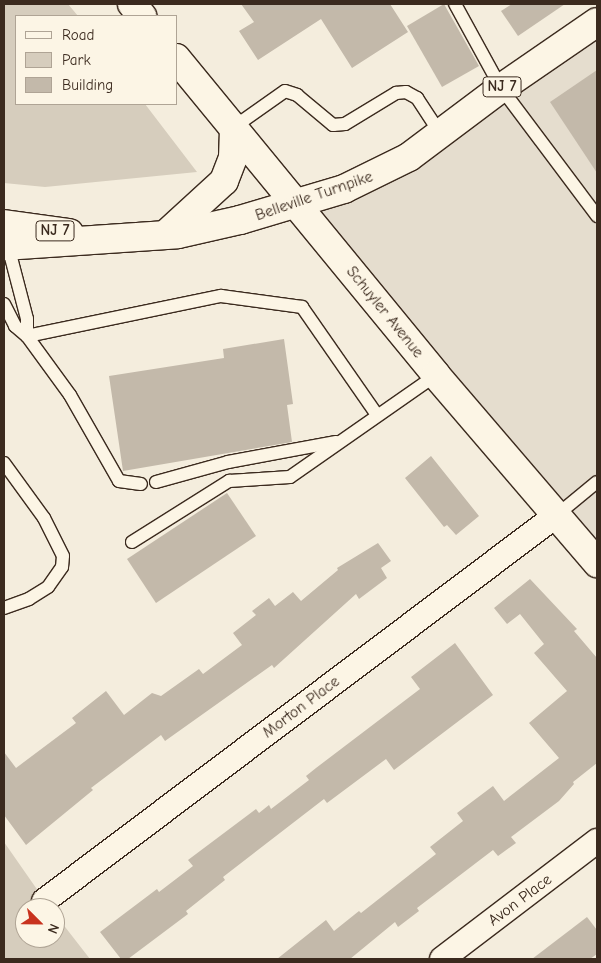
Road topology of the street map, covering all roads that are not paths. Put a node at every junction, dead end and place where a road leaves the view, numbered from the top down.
1 (132, 4) edge
2 (454, 4) edge
3 (141, 15) edge
4 (597, 22) edge
5 (178, 60) edge
6 (501, 88) junction
7 (234, 127) junction
8 (440, 133) junction
9 (298, 203) junction
10 (597, 216) edge
11 (165, 235) junction
12 (5, 239) edge
13 (4, 304) edge
14 (27, 336) junction
15 (436, 375) junction
16 (377, 415) junction
17 (342, 441) junction
18 (4, 463) edge
19 (156, 482) dead end
20 (597, 482) edge
21 (141, 484) dead end
22 (558, 514) junction
23 (132, 542) dead end
24 (597, 563) edge
25 (4, 608) edge
26 (597, 841) edge
27 (48, 898) edge
28 (442, 959) edge

1 - 3 main road
2 - 6 lane
4 - 6 main road, Belleville Turnpike / NJ 7
5 - 7 main road, Schuyler Avenue
6 - 8 main road, Belleville Turnpike / NJ 7
6 - 10 lane
7 - 8 lane
7 - 9 main road, Schuyler Avenue
7 - 11 main road
8 - 9 main road, Belleville Turnpike / NJ 7
9 - 11 main road, Belleville Turnpike / NJ 7
9 - 15 main road, Schuyler Avenue
11 - 12 main road, Belleville Turnpike / NJ 7
12 - 14 lane
13 - 14 lane
14 - 16 lane
14 - 21 lane
15 - 16 lane
15 - 22 main road, Schuyler Avenue
16 - 17 lane
17 - 19 lane
17 - 23 lane
18 - 25 lane
20 - 22 lane
22 - 24 main road, Schuyler Avenue
22 - 27 street, Morton Place
26 - 28 street, Avon Place

